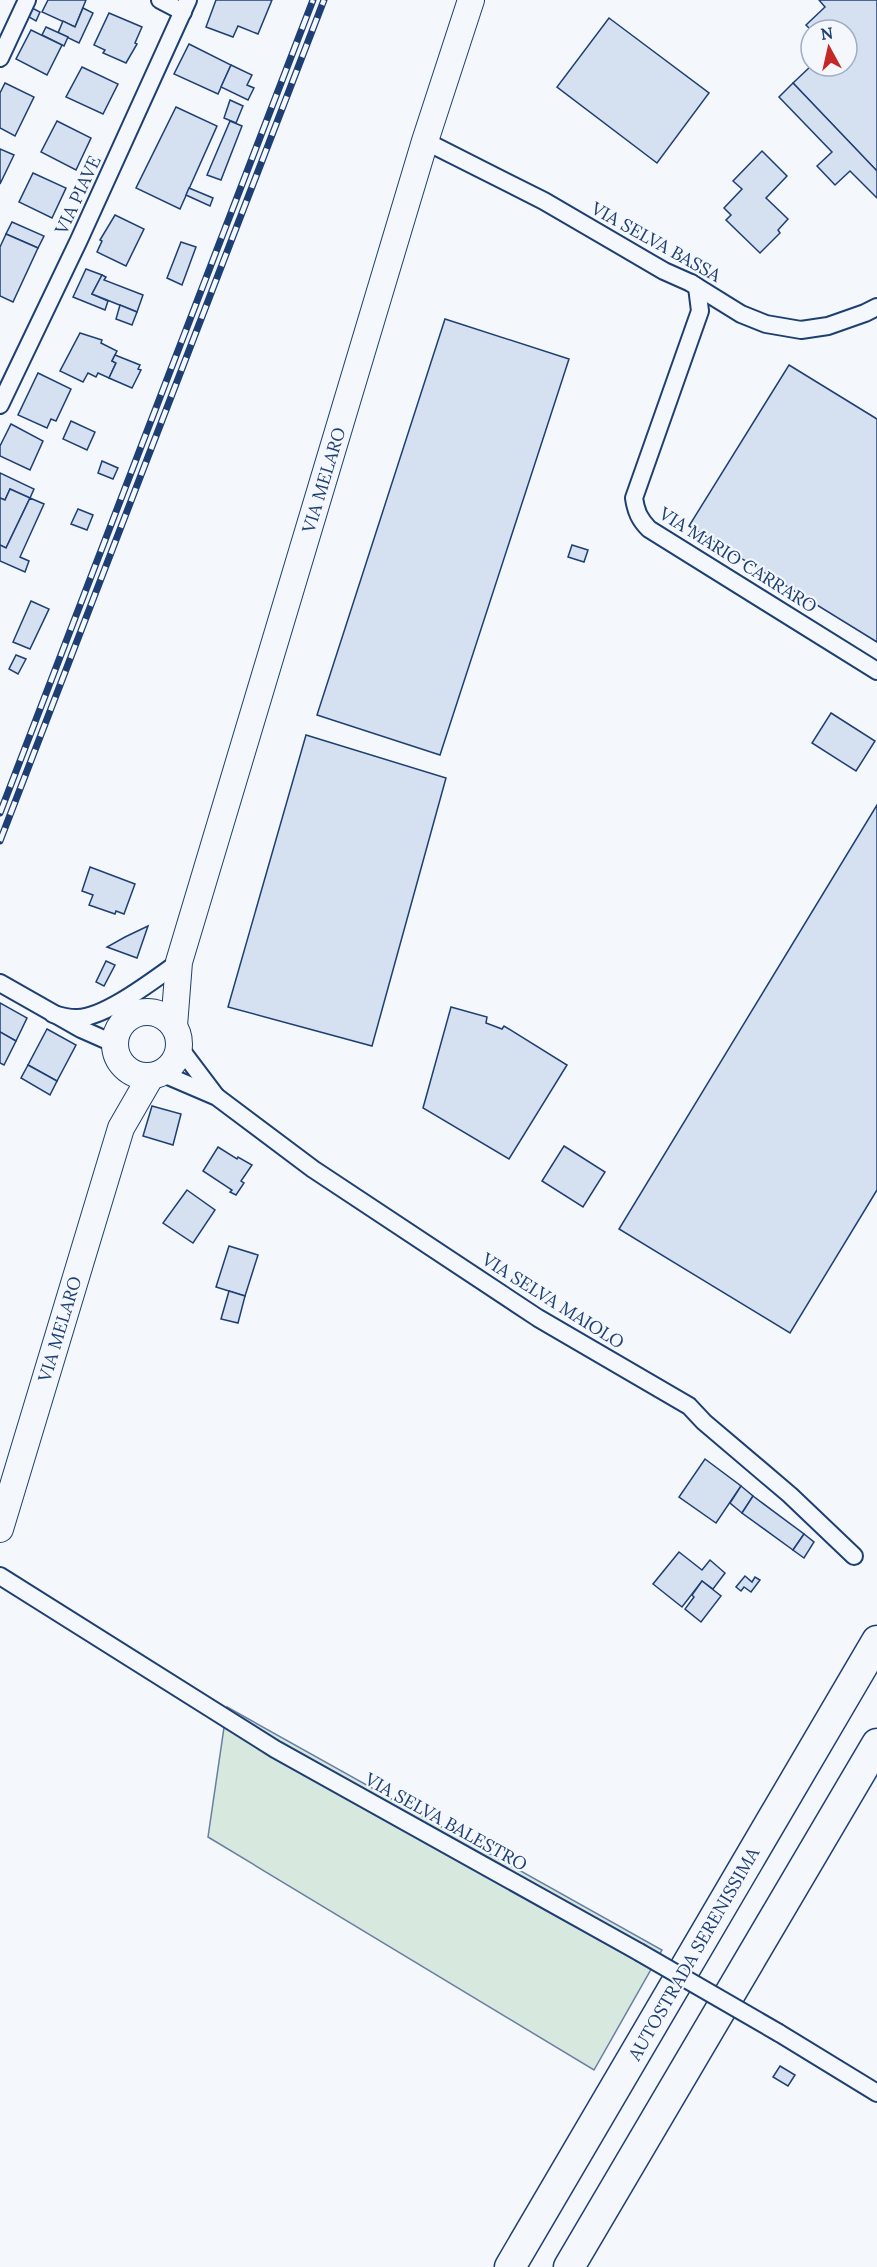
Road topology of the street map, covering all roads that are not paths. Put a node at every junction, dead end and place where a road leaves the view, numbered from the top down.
1 (27, 0) edge
2 (160, 0) edge
3 (471, 0) edge
4 (186, 6) edge
5 (0, 58) edge
6 (425, 141) junction
7 (691, 283) junction
8 (877, 307) edge
9 (0, 405) edge
10 (877, 671) edge
11 (179, 962) junction
12 (0, 983) edge
13 (53, 1014) junction
14 (130, 1017) junction
15 (176, 1036) junction
16 (115, 1044) junction
17 (124, 1067) junction
18 (156, 1075) junction
19 (217, 1097) junction
20 (121, 1128) junction
21 (0, 1529) edge
22 (854, 1556) dead end
23 (0, 1576) edge
24 (877, 1641) edge
25 (877, 1744) edge
26 (877, 2093) edge
27 (510, 2267) edge
28 (569, 2267) edge

1 - 5 street
2 - 4 street
3 - 6 main road, VIA MELARO
4 - 9 street, VIA PIAVE
6 - 7 street, VIA SELVA BASSA
6 - 11 main road, VIA MELARO
7 - 8 street, VIA SELVA BASSA
7 - 10 street, VIA MARIO CARRARO
11 - 13 street
11 - 14 main road, VIA MELARO
11 - 15 main road, VIA MELARO
12 - 13 street
13 - 16 street
14 - 15 main road
14 - 16 main road, VIA MELARO
15 - 18 main road, VIA MELARO
15 - 19 street, VIA SELVA MAIOLO
16 - 17 main road, VIA MELARO
17 - 18 main road
17 - 20 main road, VIA MELARO
18 - 19 street, VIA SELVA MAIOLO
18 - 20 main road, VIA MELARO
19 - 22 street, VIA SELVA MAIOLO
20 - 21 main road, VIA MELARO
23 - 26 street, VIA SELVA BALESTRO, bridge
24 - 27 highway, AUTOSTRADA SERENISSIMA
25 - 28 highway

